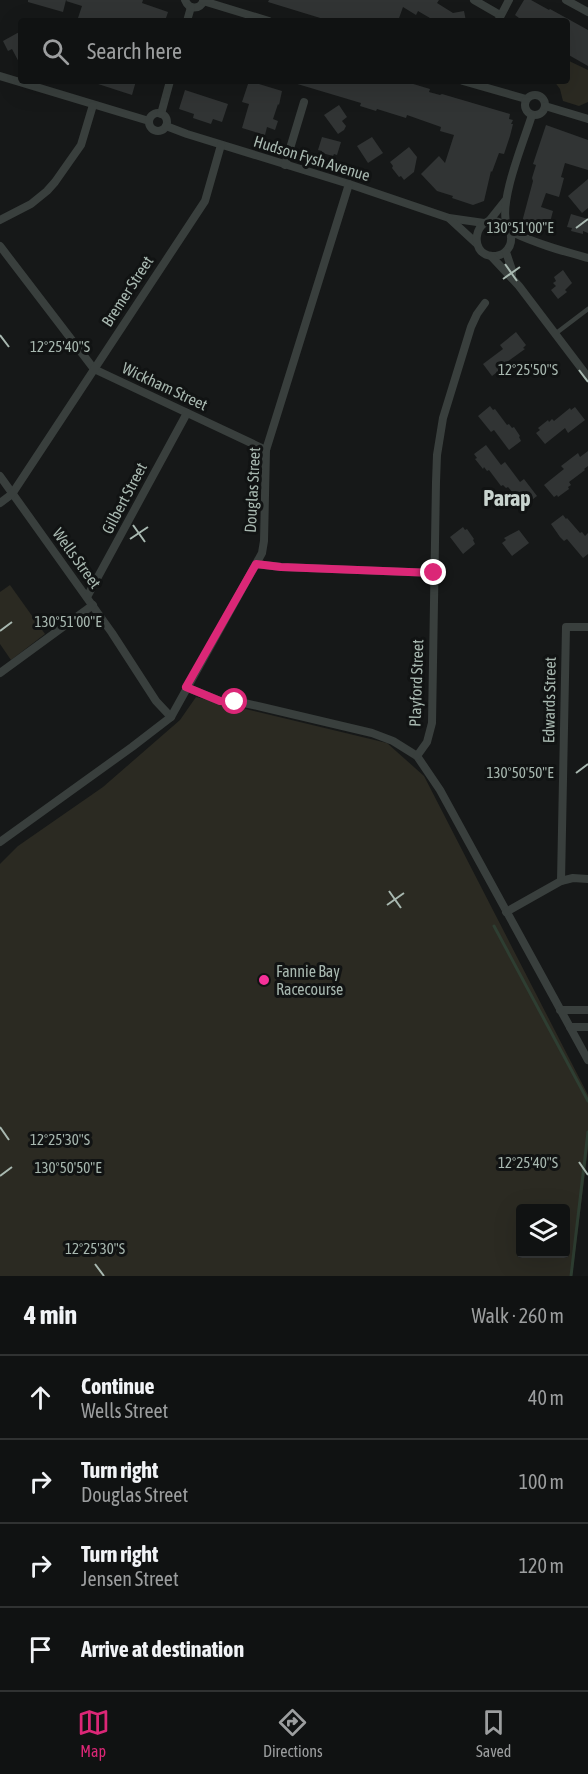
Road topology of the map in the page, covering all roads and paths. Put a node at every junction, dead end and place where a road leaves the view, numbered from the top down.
1 (203, 0) edge
2 (474, 0) edge
3 (509, 0) edge
4 (566, 0) edge
5 (188, 4) edge
6 (588, 12) edge
7 (260, 18) edge
8 (499, 18) edge
9 (0, 76) edge
10 (18, 82) edge
11 (26, 84) edge
12 (169, 84) edge
13 (482, 84) edge
14 (526, 99) junction
15 (304, 102) dead end
16 (93, 105) junction
17 (545, 106) junction
18 (160, 114) junction
19 (532, 115) junction
20 (588, 119) edge
21 (149, 121) junction
22 (166, 126) junction
23 (221, 145) junction
24 (285, 165) junction
25 (349, 184) junction
26 (505, 201) junction
27 (448, 218) junction
28 (0, 220) edge
29 (487, 222) junction
30 (509, 229) junction
31 (532, 241) junction
32 (476, 243) junction
33 (0, 246) edge
34 (507, 250) junction
35 (490, 256) junction
36 (588, 258) edge
37 (512, 278) junction
38 (484, 303) dead end
39 (588, 309) edge
40 (555, 334) junction
41 (94, 369) junction
42 (588, 377) edge
43 (187, 413) junction
44 (266, 450) junction
45 (0, 476) edge
46 (12, 494) junction
47 (0, 503) edge
48 (256, 564) junction
49 (434, 573) junction
50 (90, 601) junction
51 (588, 627) edge
52 (0, 673) edge
53 (186, 687) junction
54 (171, 717) junction
55 (417, 756) junction
56 (0, 842) edge
57 (588, 879) edge
58 (561, 881) junction
59 (506, 912) junction
60 (560, 1010) junction
61 (588, 1010) edge
62 (570, 1027) junction
63 (588, 1027) edge
64 (588, 1060) edge

1 - 5 street
1 - 7 street
2 - 8 street
3 - 8 street
4 - 6 street
9 - 10 street
11 - 16 street
12 - 18 street
13 - 14 street
14 - 17 street
14 - 19 street
15 - 24 street
16 - 21 street
16 - 28 street
17 - 19 street
17 - 20 street
18 - 21 street
18 - 22 street
19 - 26 street
21 - 22 street
22 - 23 street, Hudson Fysh Avenue
23 - 24 street, Hudson Fysh Avenue
23 - 41 street, Bremer Street
24 - 25 street, Hudson Fysh Avenue
25 - 27 street, Hudson Fysh Avenue
25 - 44 street, Douglas Street
26 - 29 street
26 - 30 street
27 - 29 street
27 - 32 street
29 - 30 street
29 - 32 street
30 - 31 street
30 - 34 street
31 - 34 street
31 - 36 street
32 - 35 street
33 - 41 street, Wickham Street
34 - 35 street
34 - 37 street
35 - 37 street
37 - 40 street
38 - 49 street, Playford Street
39 - 40 lane
40 - 42 street
41 - 43 street, Wickham Street
41 - 46 street, Bremer Street
43 - 44 street, Wickham Street
43 - 50 street, Gilbert Street
44 - 48 street, Douglas Street
45 - 46 street, Wells Street
46 - 47 street, Bremer Street
46 - 50 street, Wells Street
48 - 49 street
48 - 53 street, Douglas Street
49 - 55 street, Playford Street
50 - 52 street, Gilbert Street
50 - 54 street, Wells Street
51 - 58 street, Edwards Street
53 - 54 street, Douglas Street
53 - 55 street
54 - 56 street, Douglas Street
55 - 59 street
57 - 58 street
58 - 59 street
59 - 60 street
60 - 61 street
60 - 62 street
62 - 63 street
62 - 64 street

